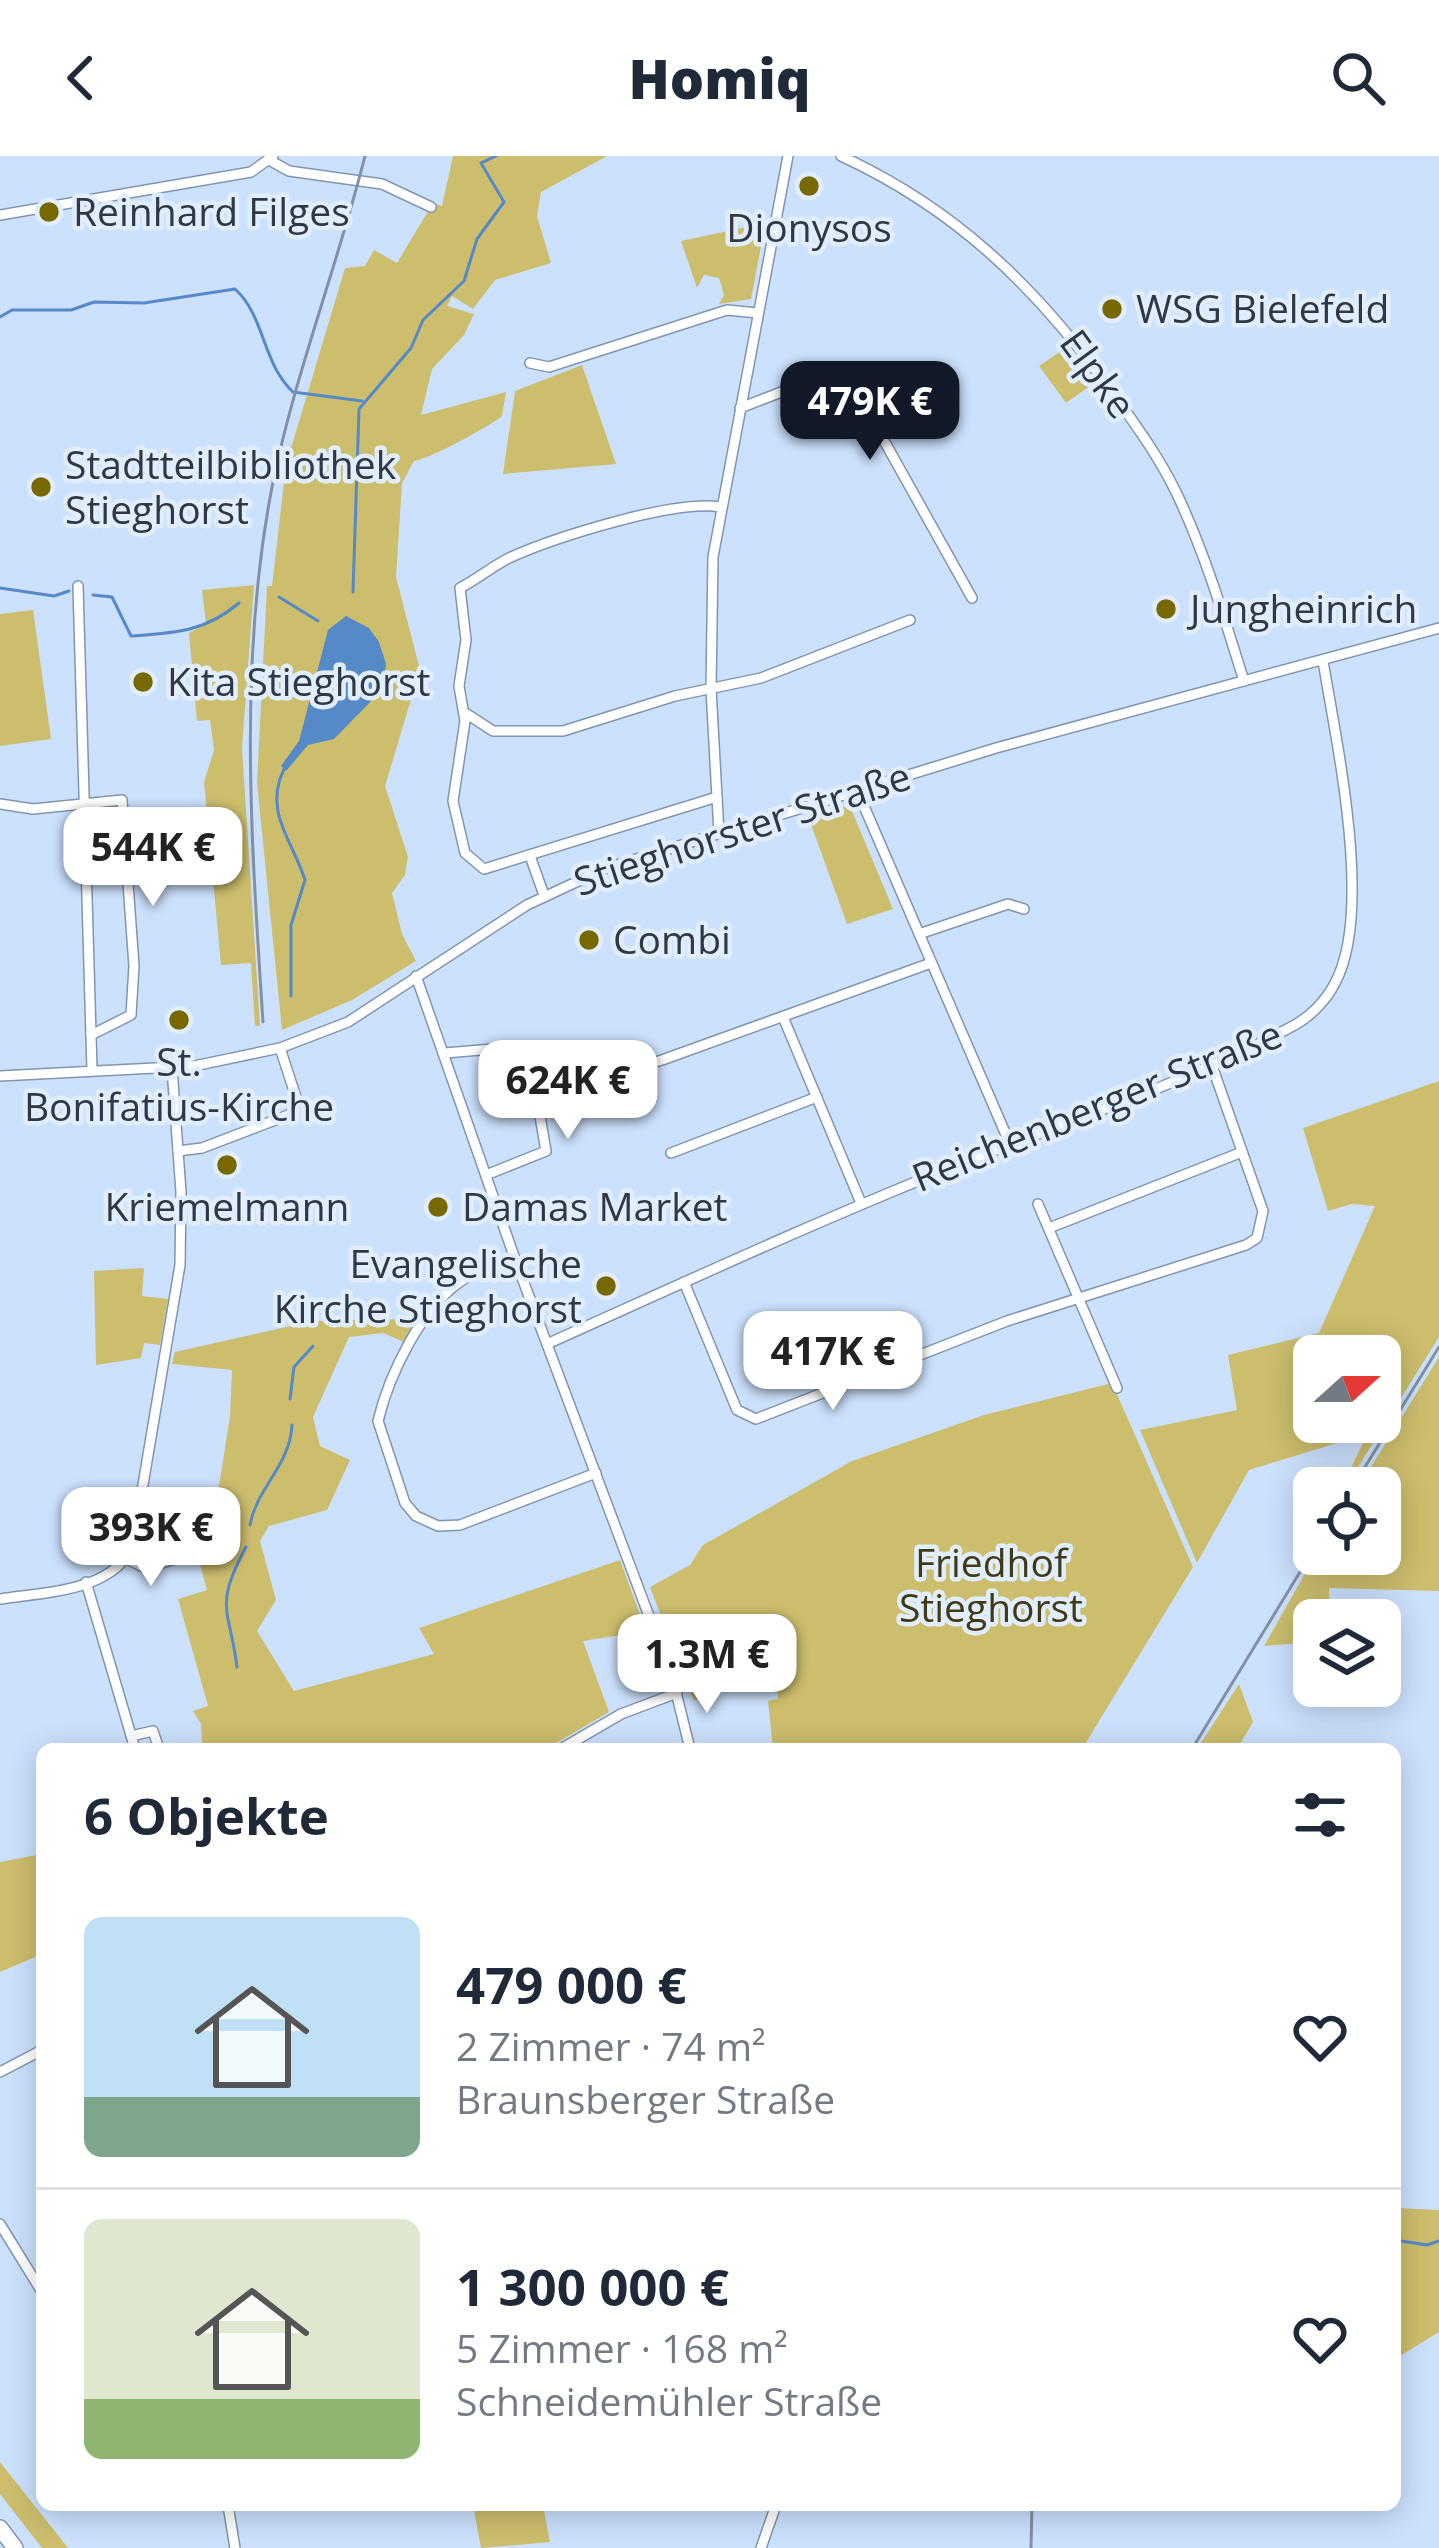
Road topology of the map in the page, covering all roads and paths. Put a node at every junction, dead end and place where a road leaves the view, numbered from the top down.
1 (788, 156) edge
2 (841, 156) edge
3 (272, 159) edge
4 (431, 207) dead end
5 (0, 215) edge
6 (758, 314) junction
7 (530, 363) dead end
8 (740, 408) junction
9 (720, 507) junction
10 (79, 586) dead end
11 (972, 598) dead end
12 (910, 620) dead end
13 (1439, 628) edge
14 (1323, 661) junction
15 (1244, 681) junction
16 (711, 689) junction
17 (466, 712) junction
18 (485, 729) junction
19 (460, 743) junction
20 (857, 790) junction
21 (716, 797) junction
22 (88, 802) junction
23 (0, 804) edge
24 (718, 833) junction
25 (530, 856) junction
26 (544, 895) junction
27 (1024, 909) dead end
28 (919, 934) junction
29 (932, 963) junction
30 (416, 976) junction
31 (783, 1017) junction
32 (91, 1035) junction
33 (280, 1048) junction
34 (446, 1053) junction
35 (1211, 1064) junction
36 (172, 1068) junction
37 (92, 1070) junction
38 (0, 1076) edge
39 (817, 1097) junction
40 (537, 1098) junction
41 (1010, 1144) junction
42 (178, 1151) junction
43 (1242, 1152) junction
44 (671, 1153) dead end
45 (486, 1175) junction
46 (862, 1203) junction
47 (1038, 1204) dead end
48 (1049, 1228) junction
49 (514, 1259) junction
50 (684, 1282) junction
51 (1080, 1299) junction
52 (547, 1344) junction
53 (1117, 1388) dead end
54 (596, 1473) junction
55 (182, 1557) dead end
56 (128, 1559) junction
57 (86, 1582) junction
58 (0, 1599) edge
59 (677, 1693) junction
60 (131, 1736) junction
61 (133, 1743) edge
62 (157, 1743) edge
63 (571, 1743) edge
64 (689, 1743) edge
65 (36, 2053) edge
66 (0, 2072) edge
67 (0, 2224) edge
68 (36, 2275) edge
69 (229, 2511) edge
70 (774, 2511) edge
71 (0, 2528) edge
72 (15, 2548) edge
73 (235, 2548) edge
74 (761, 2548) edge

1 - 6 street
2 - 15 street, Elpke
3 - 4 street
3 - 5 street
6 - 7 street
6 - 8 street
8 - 9 street
8 - 11 street
9 - 16 street
9 - 17 street
10 - 22 street
12 - 16 street
13 - 14 street, Stieghorster Straße
14 - 15 street, Stieghorster Straße
14 - 35 street, Reichenberger Straße
15 - 20 street, Stieghorster Straße
16 - 18 street
16 - 21 street
17 - 18 street
17 - 19 street
18 - 19 street
19 - 25 street
20 - 24 street, Stieghorster Straße
20 - 28 street
21 - 24 street
21 - 25 street
22 - 23 street
22 - 32 street
22 - 32 street
24 - 26 street, Stieghorster Straße
25 - 26 street
26 - 30 street, Stieghorster Straße
27 - 28 street
28 - 29 street
29 - 31 street
29 - 41 street
30 - 33 street, Stieghorster Straße
30 - 34 street
31 - 39 street
31 - 40 street
32 - 37 street
33 - 36 street, Stieghorster Straße
33 - 42 street
34 - 40 street
34 - 45 street
35 - 41 street, Reichenberger Straße
35 - 43 street
36 - 37 street, Stieghorster Straße
36 - 42 street
37 - 38 street, Stieghorster Straße
39 - 44 street
39 - 46 street
40 - 45 street
41 - 46 street, Reichenberger Straße
42 - 56 street
43 - 48 street
43 - 51 street
45 - 49 street
46 - 50 street, Reichenberger Straße
47 - 48 street
48 - 51 street
49 - 52 street
49 - 54 street
50 - 51 street
50 - 52 street, Reichenberger Straße
51 - 53 street
52 - 54 street
54 - 59 street
55 - 56 street
56 - 57 street
57 - 58 street
57 - 60 street
59 - 63 street
59 - 64 street
60 - 61 street
60 - 62 street
65 - 66 street
67 - 68 street
69 - 73 street
70 - 74 street
71 - 72 main road

